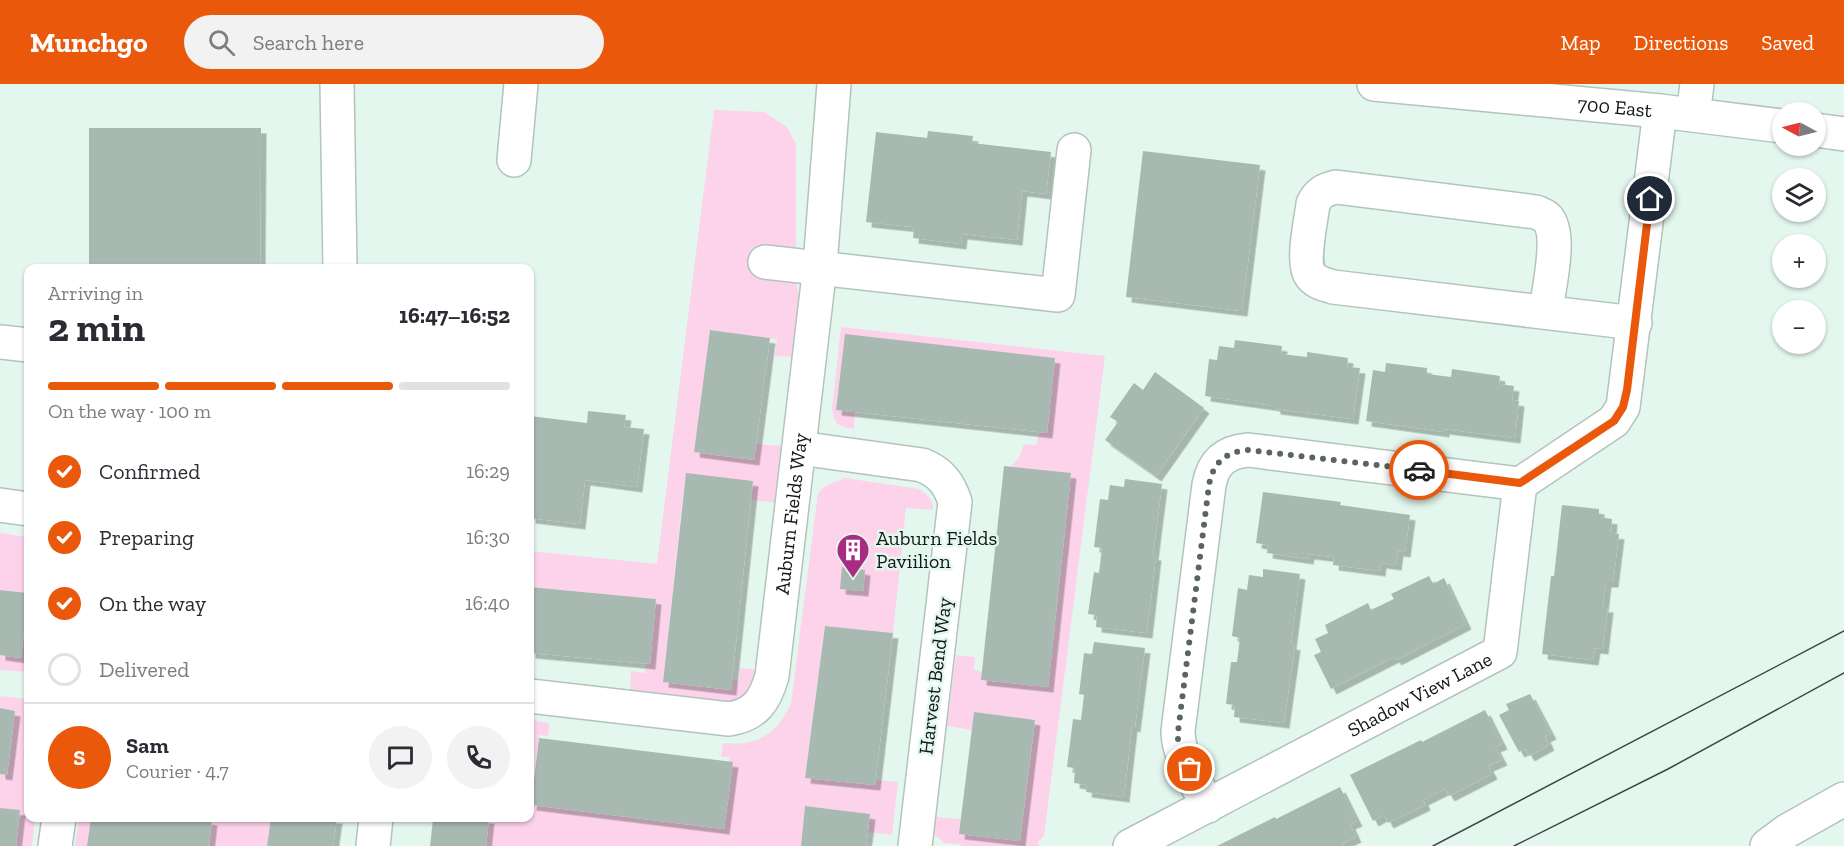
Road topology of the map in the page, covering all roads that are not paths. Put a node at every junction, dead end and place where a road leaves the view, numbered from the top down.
1 (337, 84) edge
2 (521, 84) edge
3 (834, 84) edge
4 (1374, 84) edge
5 (1695, 100) edge
6 (1660, 111) junction
7 (1772, 123) edge
8 (1826, 132) edge
9 (1844, 134) edge
10 (1074, 150) dead end
11 (514, 160) dead end
12 (765, 262) dead end
13 (340, 264) edge
14 (820, 267) junction
15 (1546, 312) junction
16 (1635, 323) junction
17 (0, 342) edge
18 (24, 345) edge
19 (799, 448) junction
20 (1520, 483) junction
21 (0, 506) edge
22 (24, 509) edge
23 (534, 696) edge
24 (1844, 799) edge
25 (1208, 806) junction
26 (58, 822) edge
27 (376, 822) edge
28 (55, 846) edge
29 (373, 846) edge
30 (915, 846) edge
31 (1130, 846) edge
32 (1767, 846) edge

1 - 13 street
2 - 11 street
3 - 14 street, Auburn Fields Way
4 - 6 street, 700 East
5 - 6 street, 700 East
5 - 7 street, 700 East
6 - 16 street
8 - 9 street
10 - 14 street
12 - 14 street
14 - 19 street, Auburn Fields Way
15 - 15 street
15 - 16 street
16 - 20 street
17 - 18 street
19 - 23 street, Auburn Fields Way
19 - 30 street, Harvest Bend Way
20 - 25 street, Shadow View Lane
20 - 25 street
21 - 22 street
24 - 32 street
25 - 31 street, Shadow View Lane
26 - 28 street
27 - 29 street

